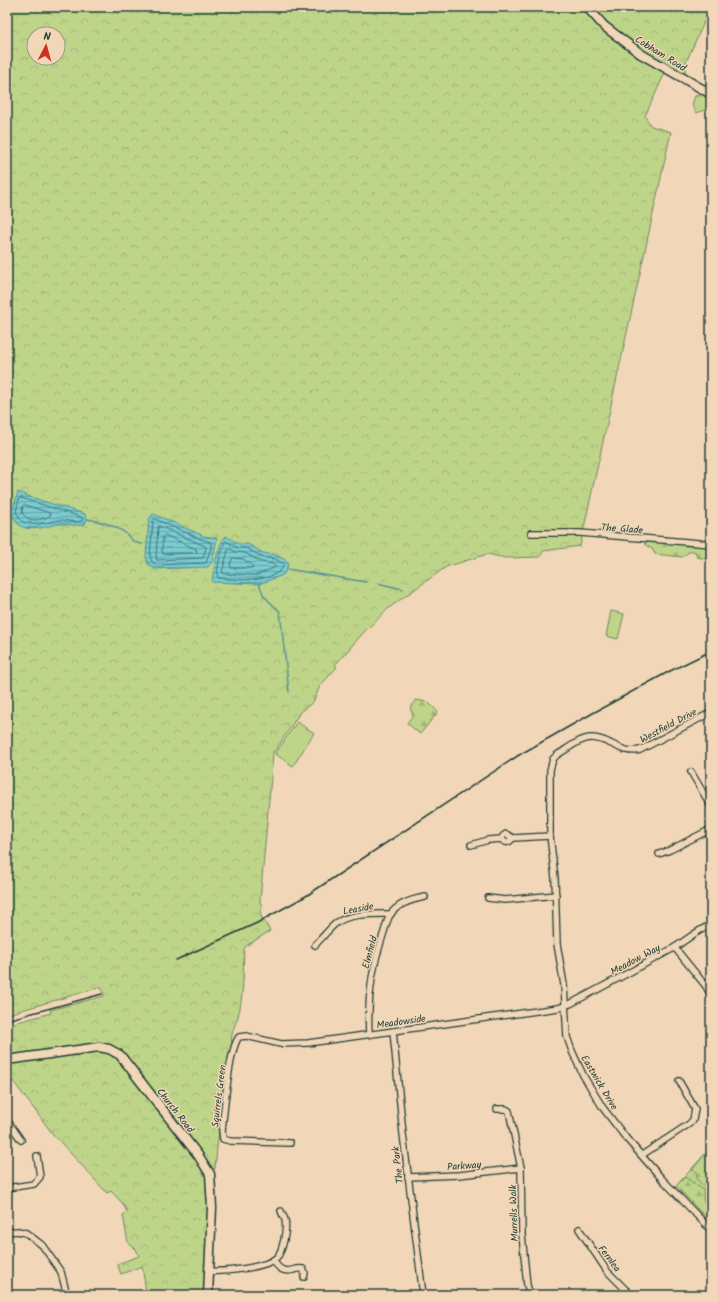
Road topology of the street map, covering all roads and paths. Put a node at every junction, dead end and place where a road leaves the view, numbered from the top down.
1 (587, 7) edge
2 (711, 94) edge
3 (531, 533) dead end
4 (711, 544) edge
5 (708, 714) dead end
6 (691, 772) dead end
7 (711, 804) edge
8 (711, 829) edge
9 (550, 836) junction
10 (471, 845) dead end
11 (659, 854) dead end
12 (556, 895) junction
13 (425, 897) dead end
14 (488, 898) dead end
15 (390, 914) junction
16 (711, 925) edge
17 (315, 945) dead end
18 (674, 948) junction
19 (711, 995) edge
20 (565, 1006) junction
21 (393, 1032) junction
22 (369, 1034) junction
23 (239, 1037) joint
24 (7, 1060) edge
25 (679, 1081) dead end
26 (498, 1109) dead end
27 (7, 1120) edge
28 (12, 1128) junction
29 (7, 1133) edge
30 (21, 1140) dead end
31 (290, 1143) dead end
32 (642, 1155) junction
33 (37, 1156) dead end
34 (520, 1168) junction
35 (408, 1177) junction
36 (7, 1188) edge
37 (281, 1211) dead end
38 (579, 1229) dead end
39 (711, 1230) edge
40 (7, 1232) edge
41 (273, 1260) junction
42 (209, 1271) junction
43 (304, 1277) dead end
44 (67, 1295) edge
45 (208, 1295) edge
46 (422, 1295) edge
47 (530, 1295) edge
48 (631, 1295) edge

1 - 2 street, Cobham Road
3 - 4 street, The Glade
5 - 9 street, Westfield Drive
6 - 7 street
8 - 11 street
9 - 10 street
9 - 12 street, Eastwick Drive
12 - 14 street
12 - 20 street, Eastwick Drive
13 - 15 street
15 - 17 street, Leaside
15 - 22 street, Elmfield
16 - 18 street, Meadow Way
18 - 19 street
18 - 20 street, Meadow Way
20 - 21 street, Meadowside
20 - 32 street, Eastwick Drive
21 - 22 street, Meadowside
21 - 35 street, The Park
22 - 23 street, Meadowside
23 - 31 street, Squirrels Green
24 - 42 street, Church Road
25 - 32 street
26 - 34 street, Murrells Walk
27 - 28 street
28 - 29 street
28 - 30 street
32 - 39 street, Eastwick Drive
33 - 36 street
34 - 35 street, Parkway
34 - 47 street, Murrells Walk
35 - 46 street, The Park
37 - 41 street
38 - 48 street, Fernlea
40 - 44 street
41 - 42 street
41 - 43 street
42 - 45 street, Church Road

